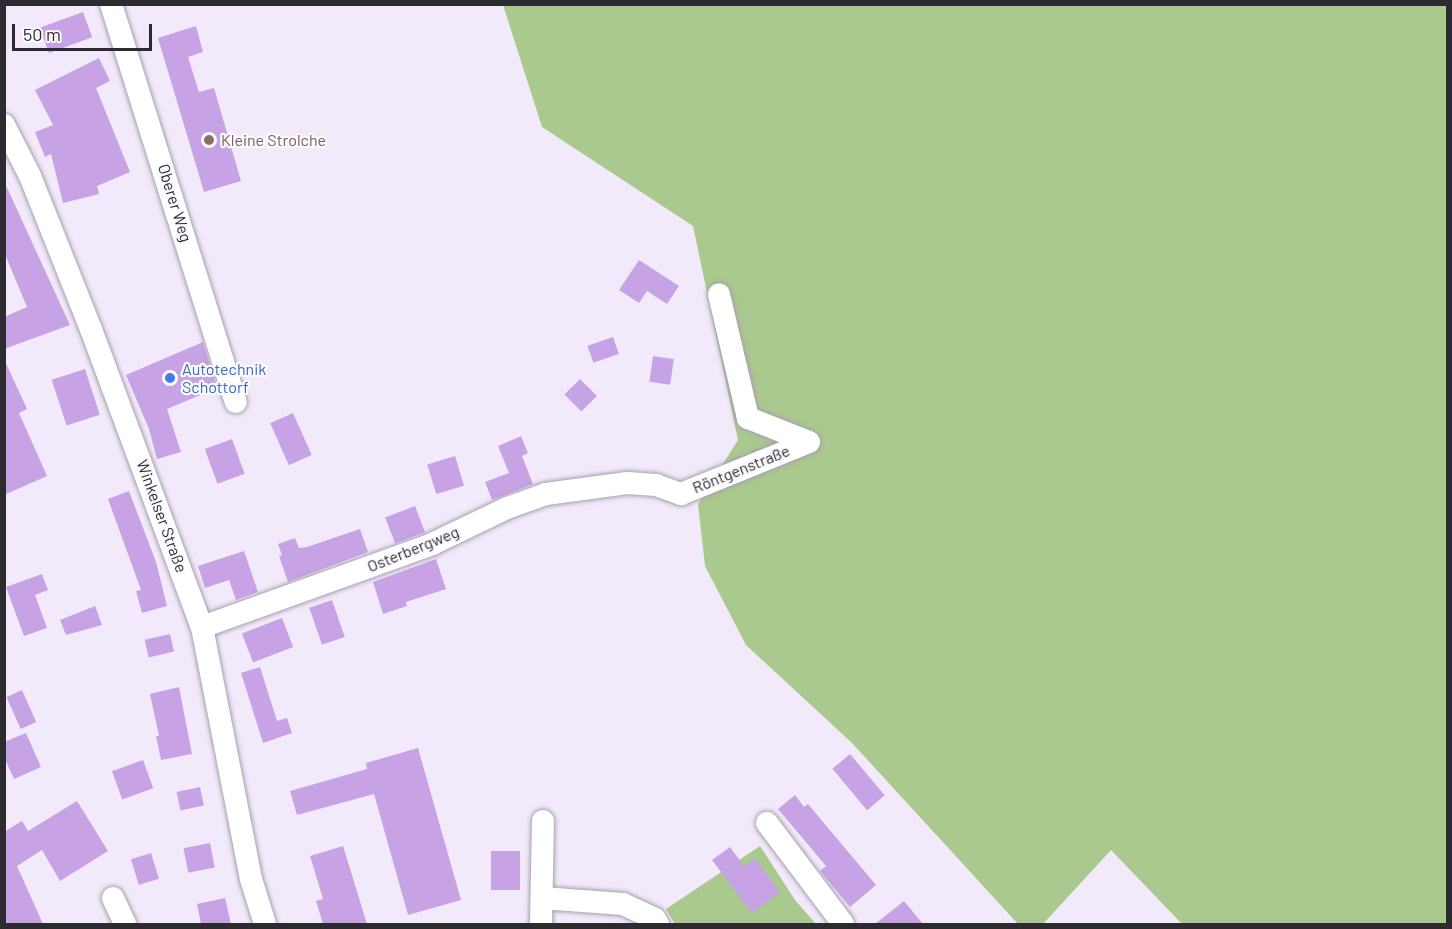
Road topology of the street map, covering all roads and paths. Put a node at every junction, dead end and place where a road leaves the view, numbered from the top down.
1 (111, 4) edge
2 (4, 125) edge
3 (719, 294) dead end
4 (236, 402) dead end
5 (627, 483) joint
6 (202, 627) junction
7 (543, 821) dead end
8 (767, 824) dead end
9 (113, 898) dead end
10 (542, 898) junction
11 (125, 924) edge
12 (265, 924) edge
13 (541, 924) edge
14 (658, 924) edge
15 (843, 924) edge

1 - 4 street, Oberer Weg
2 - 6 street, Winkelser Straße
3 - 5 street, Röntgenstraße
5 - 6 street, Osterbergweg
6 - 12 street, Winkelser Straße
7 - 10 street
8 - 15 street
9 - 11 street
10 - 13 street
10 - 14 street

